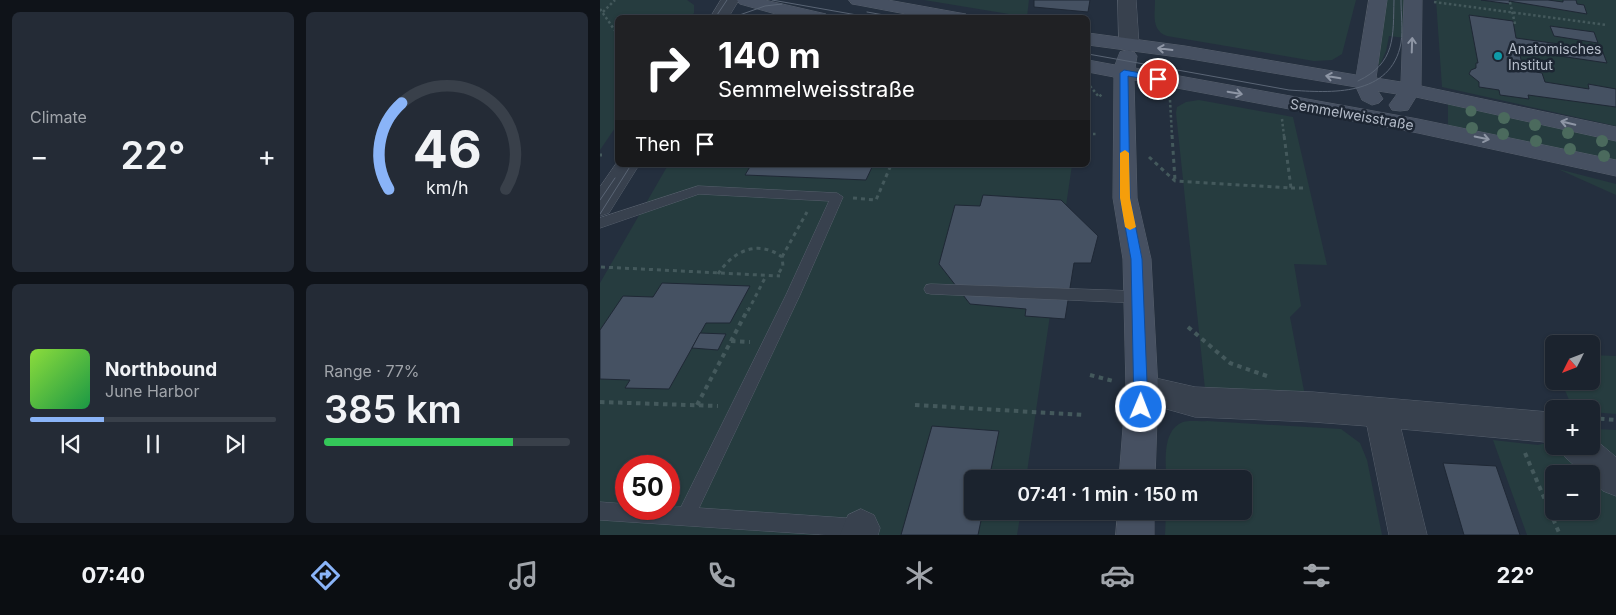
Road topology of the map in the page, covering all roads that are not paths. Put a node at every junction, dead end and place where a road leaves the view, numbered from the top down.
1 (730, 0) edge
2 (746, 0) edge
3 (858, 0) edge
4 (1127, 0) edge
5 (1378, 0) edge
6 (1421, 1) edge
7 (721, 15) edge
8 (805, 15) edge
9 (943, 15) edge
10 (1090, 39) edge
11 (1129, 45) junction
12 (1090, 66) edge
13 (1124, 73) junction
14 (1365, 82) junction
15 (1411, 90) junction
16 (1388, 112) junction
17 (1349, 113) junction
18 (1408, 124) junction
19 (1616, 134) edge
20 (626, 167) edge
21 (1616, 168) edge
22 (600, 206) edge
23 (600, 223) edge
24 (931, 289) dead end
25 (1137, 297) junction
26 (1142, 389) junction
27 (1380, 412) junction
28 (1545, 427) edge
29 (1588, 455) edge
30 (1138, 470) edge
31 (1616, 479) edge
32 (600, 511) edge
33 (686, 516) junction
34 (1136, 520) edge
35 (860, 531) edge
36 (1135, 535) edge
37 (1408, 535) edge

1 - 7 street
2 - 8 main road
3 - 9 main road
4 - 11 street
5 - 14 main road
15 -> 6 main road
10 - 11 main road
11 - 13 main road
14 -> 11 main road
12 - 13 main road, Semmelweisstraße
13 -> 17 main road, Semmelweisstraße
13 - 25 main road
14 - 15 main road
14 - 16 main road
15 - 16 main road
19 -> 15 main road
16 - 17 main road
16 - 18 main road
17 - 18 main road, Semmelweisstraße
18 -> 21 main road, Semmelweisstraße
20 - 22 street
23 - 33 lane
24 - 25 lane
25 - 26 main road
26 - 27 street
26 - 30 main road
27 - 28 street
27 - 37 street
29 - 31 street
32 - 33 lane
33 - 35 lane
34 - 36 main road

